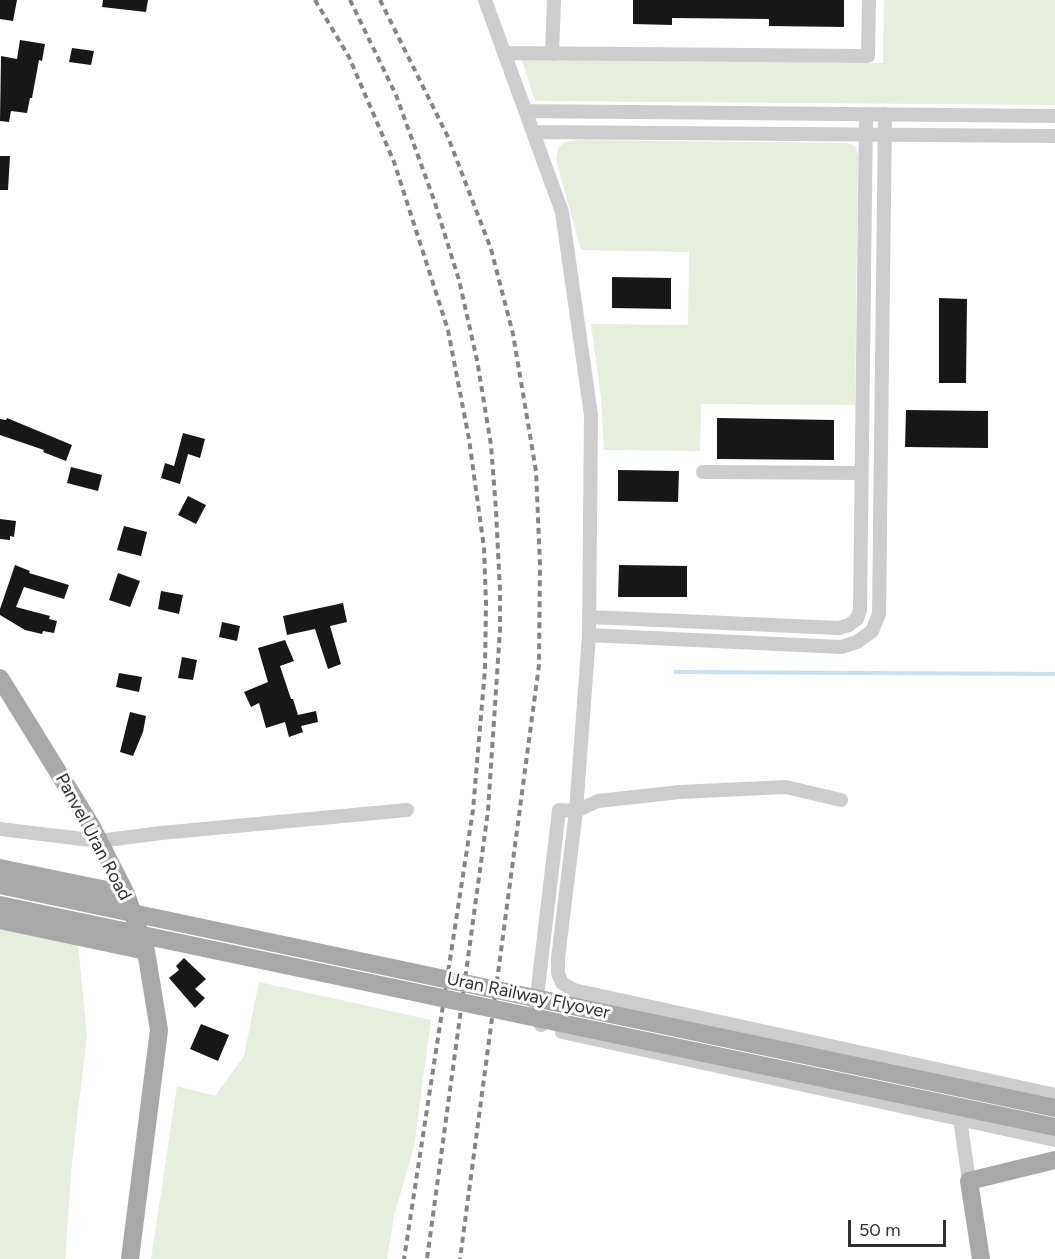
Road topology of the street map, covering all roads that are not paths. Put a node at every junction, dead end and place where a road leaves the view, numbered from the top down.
1 (485, 0) edge
2 (554, 0) edge
3 (869, 0) edge
4 (504, 53) junction
5 (552, 54) junction
6 (525, 111) junction
7 (866, 114) junction
8 (885, 114) junction
9 (1055, 116) edge
10 (533, 132) junction
11 (866, 135) junction
12 (885, 135) junction
13 (1055, 136) edge
14 (703, 472) dead end
15 (861, 474) junction
16 (590, 617) junction
17 (589, 635) junction
18 (0, 678) edge
19 (841, 800) dead end
20 (407, 810) dead end
21 (576, 811) junction
22 (0, 829) edge
23 (99, 841) junction
24 (0, 868) edge
25 (0, 885) edge
26 (126, 894) junction
27 (0, 904) edge
28 (0, 920) edge
29 (146, 951) junction
30 (1055, 1095) edge
31 (1055, 1108) edge
32 (960, 1119) junction
33 (1055, 1127) edge
34 (1055, 1140) edge
35 (1055, 1160) edge
36 (969, 1181) junction
37 (130, 1259) edge
38 (981, 1259) edge

1 - 4 street
2 - 5 street
3 - 5 street
4 - 5 street
4 - 6 street
6 - 7 street
6 - 10 street
7 - 8 street
7 - 11 street
8 - 9 street
8 - 12 street
10 - 11 street
10 - 16 street
11 - 12 street
11 - 15 street
12 - 13 street
12 - 17 street
14 - 15 street
15 - 16 street
16 - 17 street
17 - 21 street
18 - 23 main road, Panvel Uran Road
19 - 21 street
20 - 23 street
21 - 30 street
21 - 32 street
22 - 23 street
23 - 26 main road, Panvel Uran Road
24 - 26 main road
25 - 31 main road, Uran Railway Flyover, bridge
26 - 29 main road, Panvel Uran Road
27 - 33 main road, Uran Railway Flyover, bridge
28 - 29 main road
29 - 37 main road, Panvel Uran Road
32 - 34 street
32 - 36 street
35 - 36 main road
36 - 38 main road

